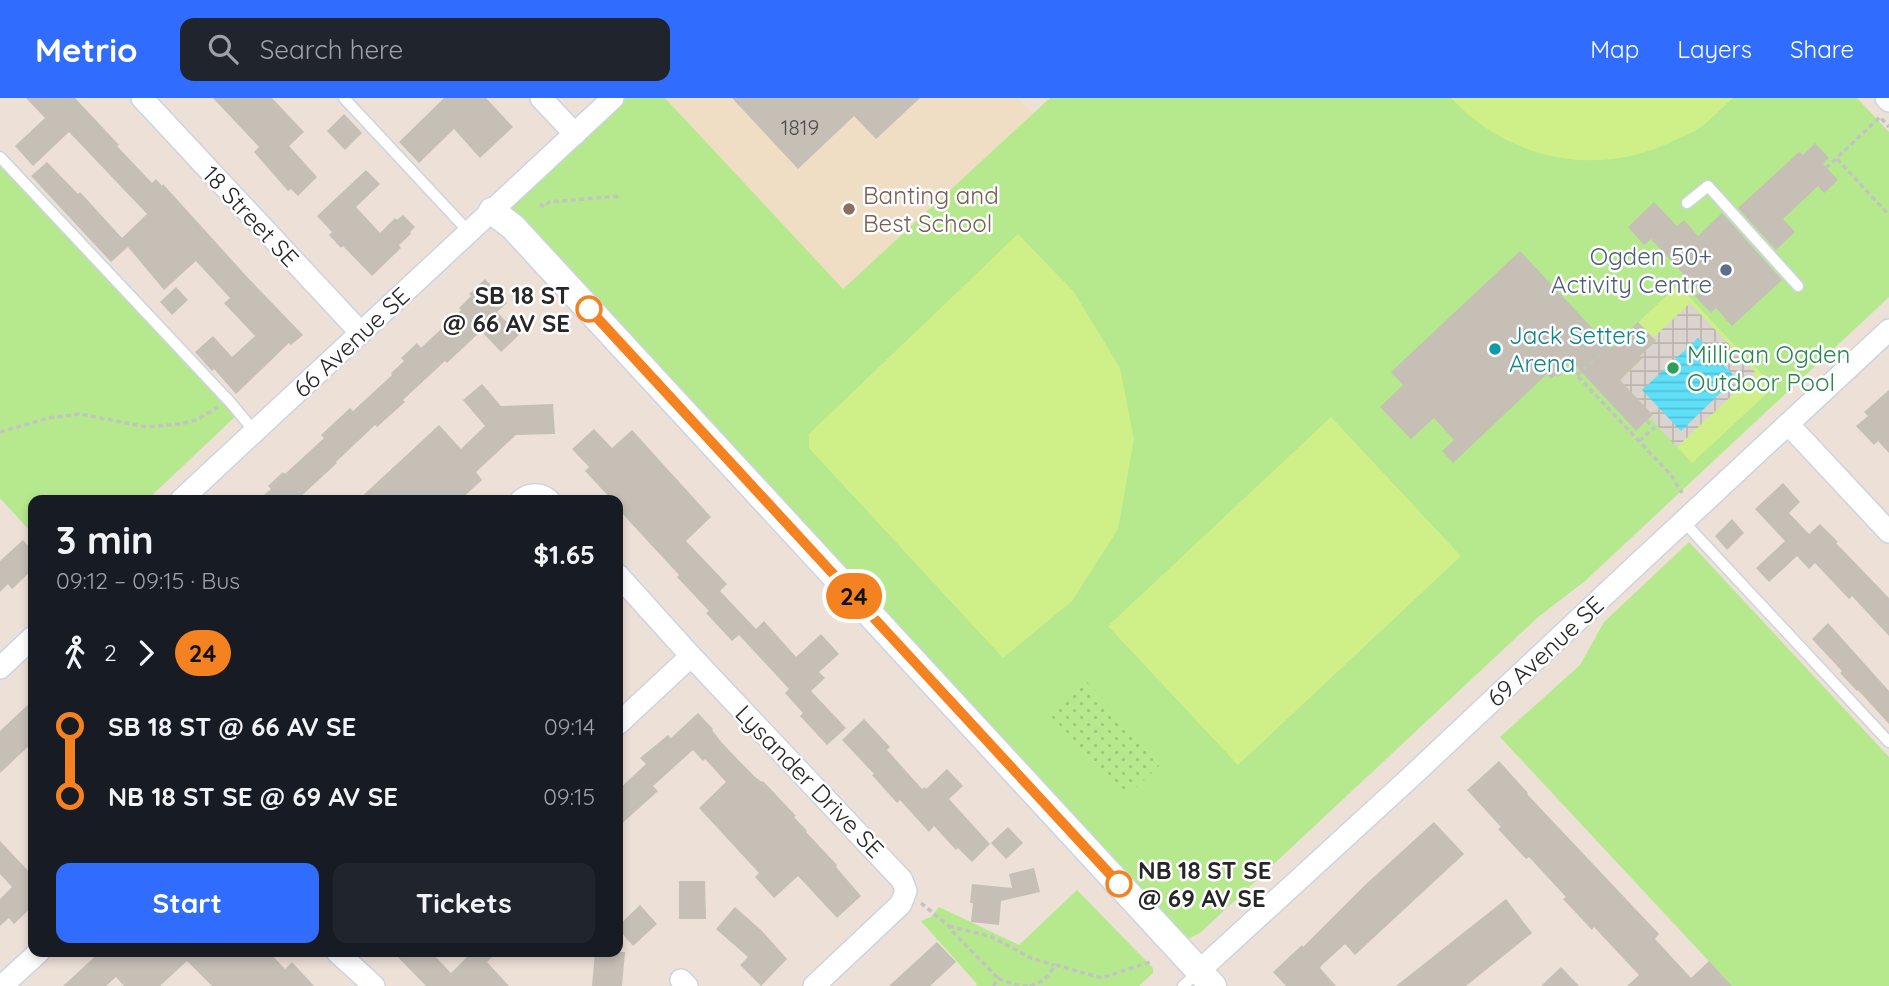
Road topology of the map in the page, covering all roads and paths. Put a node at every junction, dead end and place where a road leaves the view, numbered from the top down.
1 (142, 98) edge
2 (344, 98) edge
3 (541, 98) edge
4 (613, 98) edge
5 (1889, 127) edge
6 (575, 134) junction
7 (0, 157) edge
8 (1837, 159) junction
9 (1826, 168) dead end
10 (621, 196) dead end
11 (1687, 203) dead end
12 (540, 204) dead end
13 (492, 211) junction
14 (1889, 215) edge
15 (469, 232) junction
16 (1798, 286) dead end
17 (1889, 330) edge
18 (360, 333) junction
19 (1602, 356) dead end
20 (1556, 375) dead end
21 (1577, 375) junction
22 (230, 402) junction
23 (1647, 421) dead end
24 (1788, 424) junction
25 (0, 432) edge
26 (255, 432) junction
27 (1639, 441) junction
28 (204, 493) edge
29 (1682, 493) dead end
30 (1683, 521) junction
31 (1889, 532) edge
32 (623, 581) edge
33 (28, 642) edge
34 (691, 656) junction
35 (0, 668) edge
36 (623, 719) edge
37 (1889, 742) edge
38 (906, 891) junction
39 (949, 926) junction
40 (34, 957) edge
41 (342, 957) edge
42 (1150, 962) dead end
43 (1056, 965) junction
44 (999, 979) junction
45 (1199, 981) edge
46 (2, 986) edge
47 (374, 986) edge
48 (814, 986) edge
49 (993, 986) edge
50 (1029, 986) edge

1 - 18 street, 18 Street SE
2 - 15 lane
3 - 6 street
4 - 6 street, 66 Avenue SE
5 - 8 path
6 - 13 street, 66 Avenue SE
7 - 22 lane
8 - 9 path
8 - 14 path
10 - 12 path
11 - 16 lane
13 - 15 street, 66 Avenue SE
13 - 45 street
15 - 18 street, 66 Avenue SE
17 - 24 street, 69 Avenue SE
18 - 26 street, 66 Avenue SE
19 - 21 path
20 - 21 path
21 - 27 path
22 - 25 path
22 - 26 lane
23 - 27 path
24 - 30 street, 69 Avenue SE
24 - 31 street
26 - 28 street, 66 Avenue SE
27 - 29 path
30 - 37 lane
30 - 45 street, 69 Avenue SE
32 - 34 street, Lysander Drive SE
33 - 35 street
34 - 36 street
34 - 38 street, Lysander Drive SE
38 - 39 path
38 - 48 street
39 - 43 path
39 - 44 path
40 - 46 street
41 - 47 street
42 - 43 path
43 - 50 path
44 - 49 path
44 - 50 path

